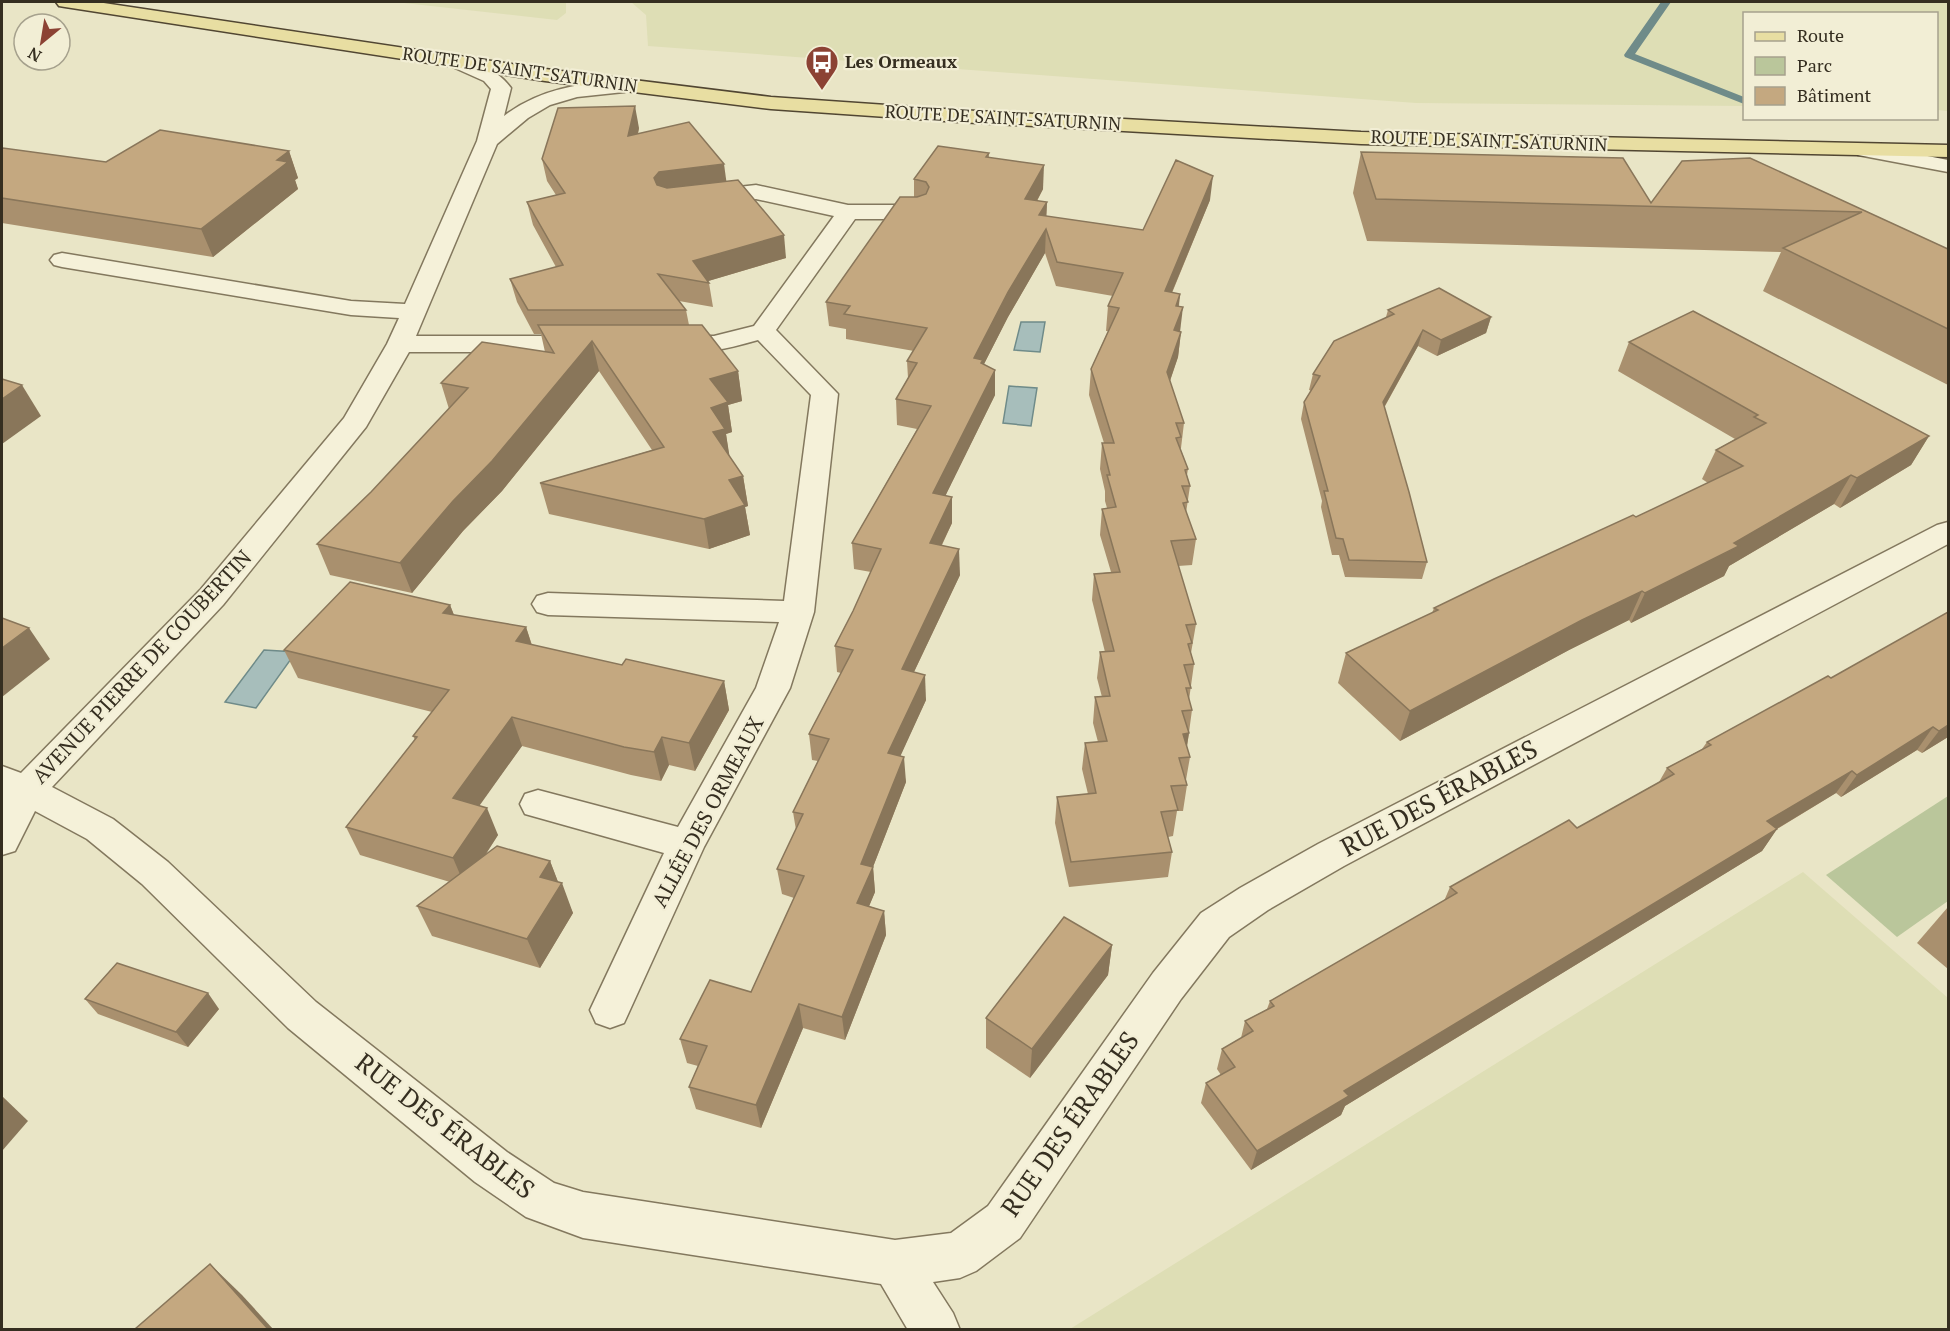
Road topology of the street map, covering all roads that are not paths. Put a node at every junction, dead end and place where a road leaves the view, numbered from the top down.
1 (65, 2) edge
2 (144, 2) edge
3 (453, 60) junction
4 (624, 86) junction
5 (1948, 138) edge
6 (488, 141) junction
7 (1866, 150) junction
8 (1948, 151) edge
9 (1948, 166) edge
10 (682, 201) edge
11 (848, 212) junction
12 (917, 212) edge
13 (62, 260) dead end
14 (414, 312) junction
15 (763, 331) junction
16 (400, 344) junction
17 (610, 344) edge
18 (645, 344) edge
19 (1948, 532) edge
20 (548, 604) dead end
21 (798, 612) junction
22 (10, 791) edge
23 (538, 804) dead end
24 (2, 840) edge
25 (687, 844) junction
26 (610, 1010) dead end
27 (895, 1263) junction
28 (936, 1329) edge

1 - 3 main road, ROUTE DE SAINT-SATURNIN
2 - 5 main road, ROUTE DE SAINT-SATURNIN
3 - 4 main road, ROUTE DE SAINT-SATURNIN
3 - 6 street, AVENUE PIERRE DE COUBERTIN
4 - 6 street, AVENUE PIERRE DE COUBERTIN
4 - 7 main road, ROUTE DE SAINT-SATURNIN
6 - 14 street, AVENUE PIERRE DE COUBERTIN
7 - 8 main road, ROUTE DE SAINT-SATURNIN
7 - 9 street
10 - 11 street
11 - 12 street
11 - 15 street
13 - 14 street
14 - 16 street, AVENUE PIERRE DE COUBERTIN
15 - 18 street
15 - 21 street, ALLÉE DES ORMEAUX
16 - 17 street
16 - 22 street, AVENUE PIERRE DE COUBERTIN
19 - 27 street, RUE DES ÉRABLES
20 - 21 street
21 - 25 street, ALLÉE DES ORMEAUX
22 - 24 street, AVENUE PIERRE DE COUBERTIN
22 - 27 street, RUE DES ÉRABLES
23 - 25 street
25 - 26 street, ALLÉE DES ORMEAUX
27 - 28 street

